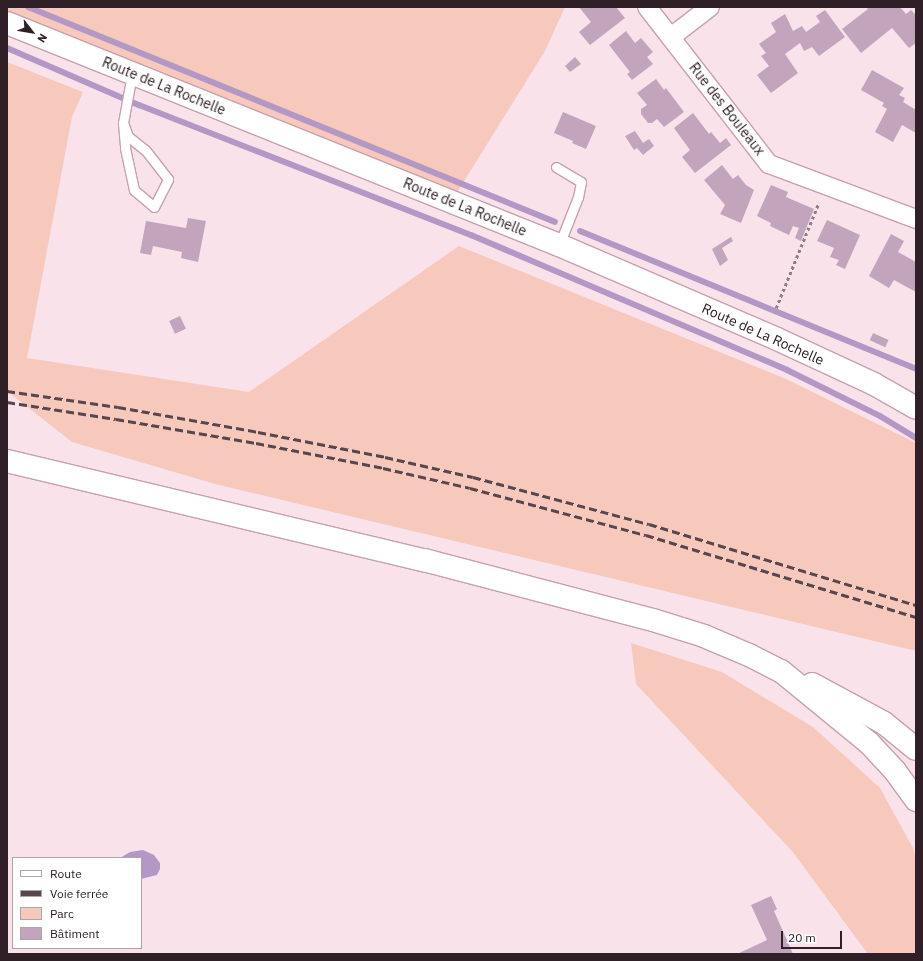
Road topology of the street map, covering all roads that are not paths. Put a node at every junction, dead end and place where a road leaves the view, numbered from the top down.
1 (647, 7) edge
2 (710, 7) edge
3 (7, 23) edge
4 (671, 37) junction
5 (132, 73) junction
6 (123, 122) junction
7 (556, 167) dead end
8 (916, 219) edge
9 (559, 245) junction
10 (916, 408) edge
11 (7, 461) edge
12 (782, 671) junction
13 (916, 749) edge
14 (916, 800) edge

1 - 4 street, Rue des Bouleaux
2 - 4 street
3 - 5 main road, Route de La Rochelle
4 - 8 street, Rue des Bouleaux
5 - 6 lane
5 - 9 main road, Route de La Rochelle
6 - 6 lane
7 - 9 lane
9 - 10 main road, Route de La Rochelle
11 - 12 main road
12 - 13 main road
12 - 14 main road

